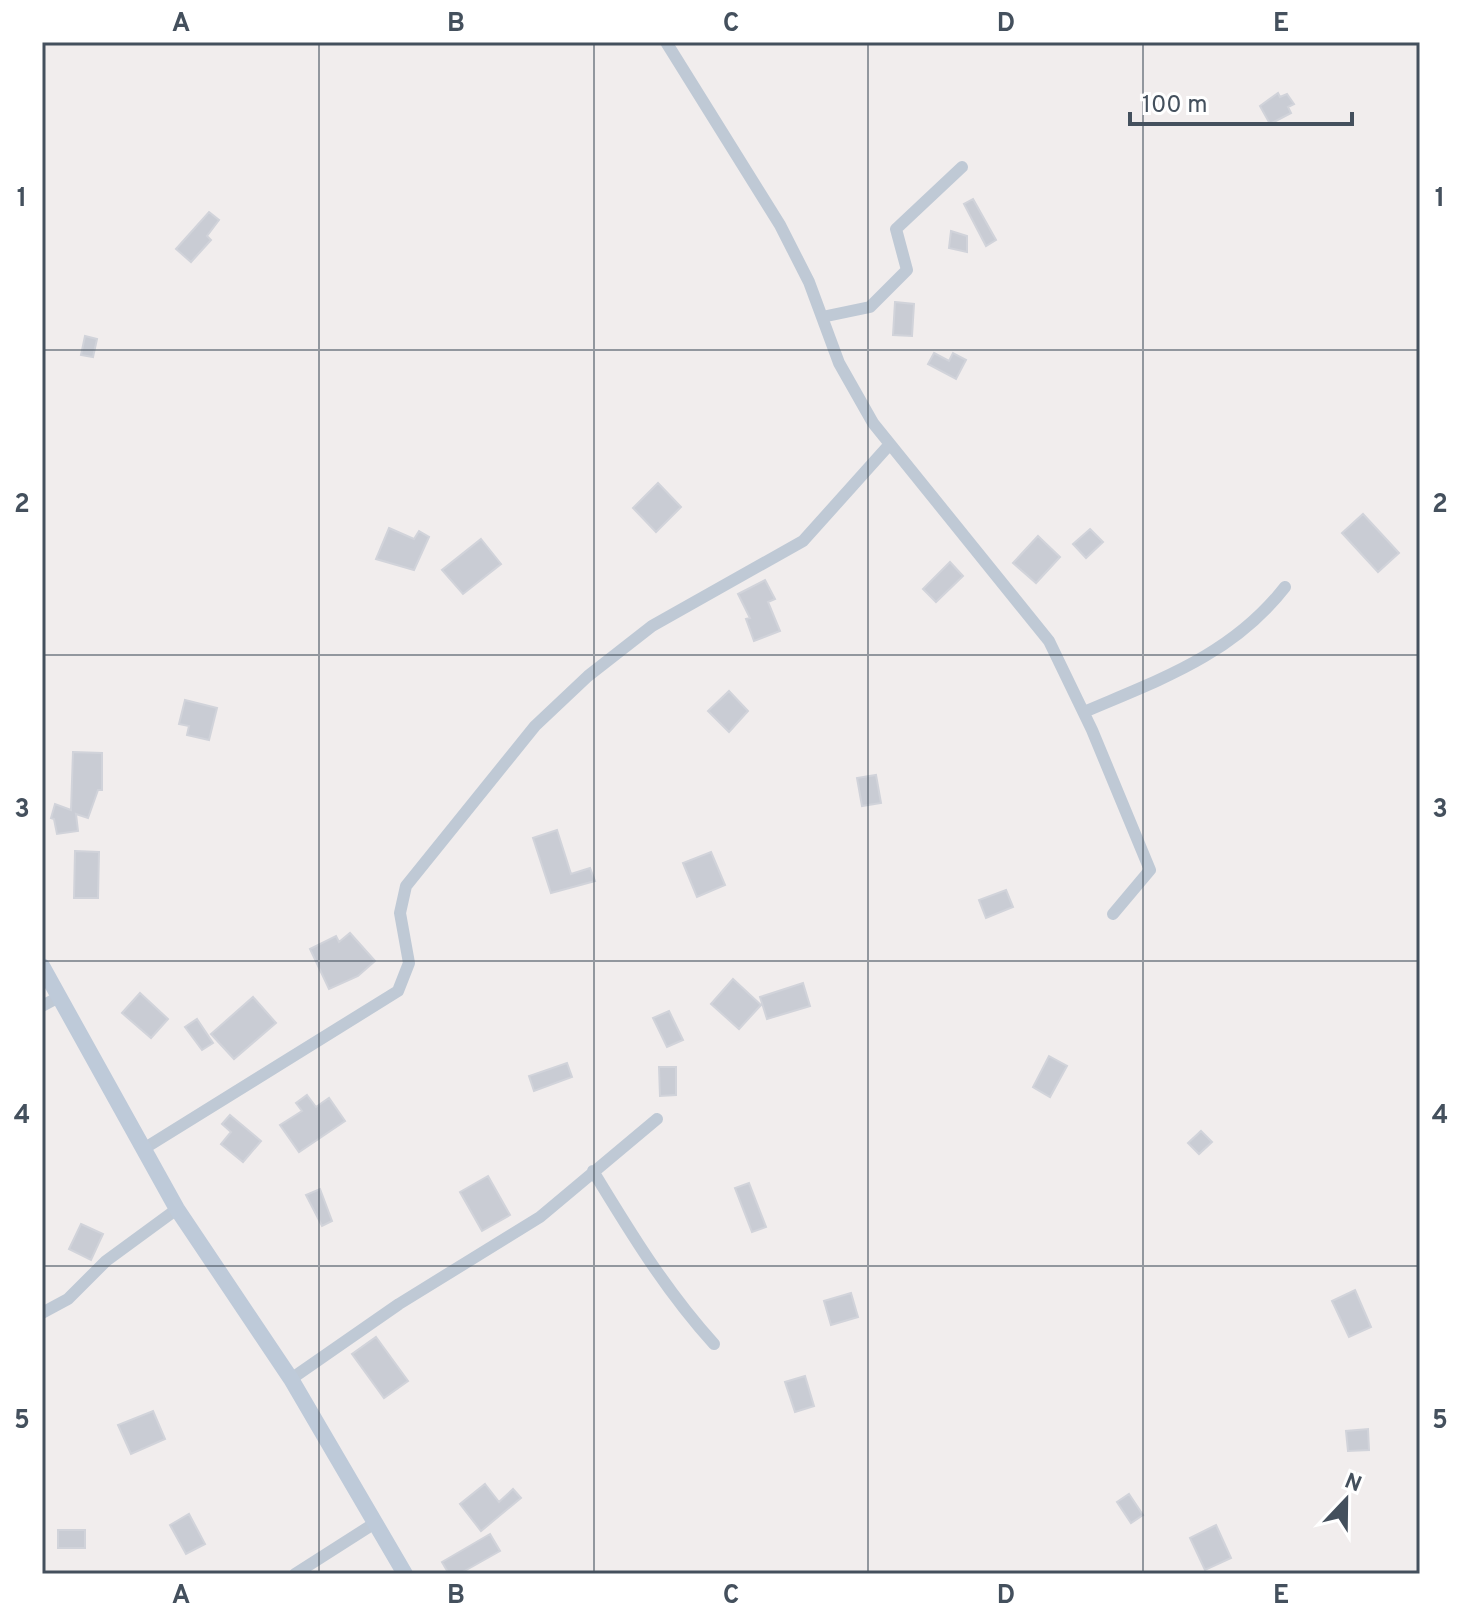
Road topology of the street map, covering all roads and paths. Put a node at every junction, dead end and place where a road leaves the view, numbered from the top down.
1 (666, 42) edge
2 (962, 167) dead end
3 (822, 317) junction
4 (890, 444) junction
5 (1285, 587) dead end
6 (1084, 712) junction
7 (1113, 914) dead end
8 (42, 966) edge
9 (59, 997) junction
10 (42, 1006) edge
11 (657, 1119) dead end
12 (145, 1148) junction
13 (593, 1171) junction
14 (177, 1209) junction
15 (42, 1313) edge
16 (714, 1344) dead end
17 (291, 1379) junction
18 (375, 1523) junction
19 (295, 1574) edge
20 (405, 1574) edge

1 - 3 street
2 - 3 street
3 - 4 street
4 - 6 street
4 - 12 street
5 - 6 street
6 - 7 street
8 - 9 main road
9 - 10 street
9 - 12 main road
11 - 13 street
12 - 14 main road
13 - 16 street
13 - 17 street
14 - 15 street
14 - 17 main road
17 - 18 main road
18 - 19 street
18 - 20 main road

